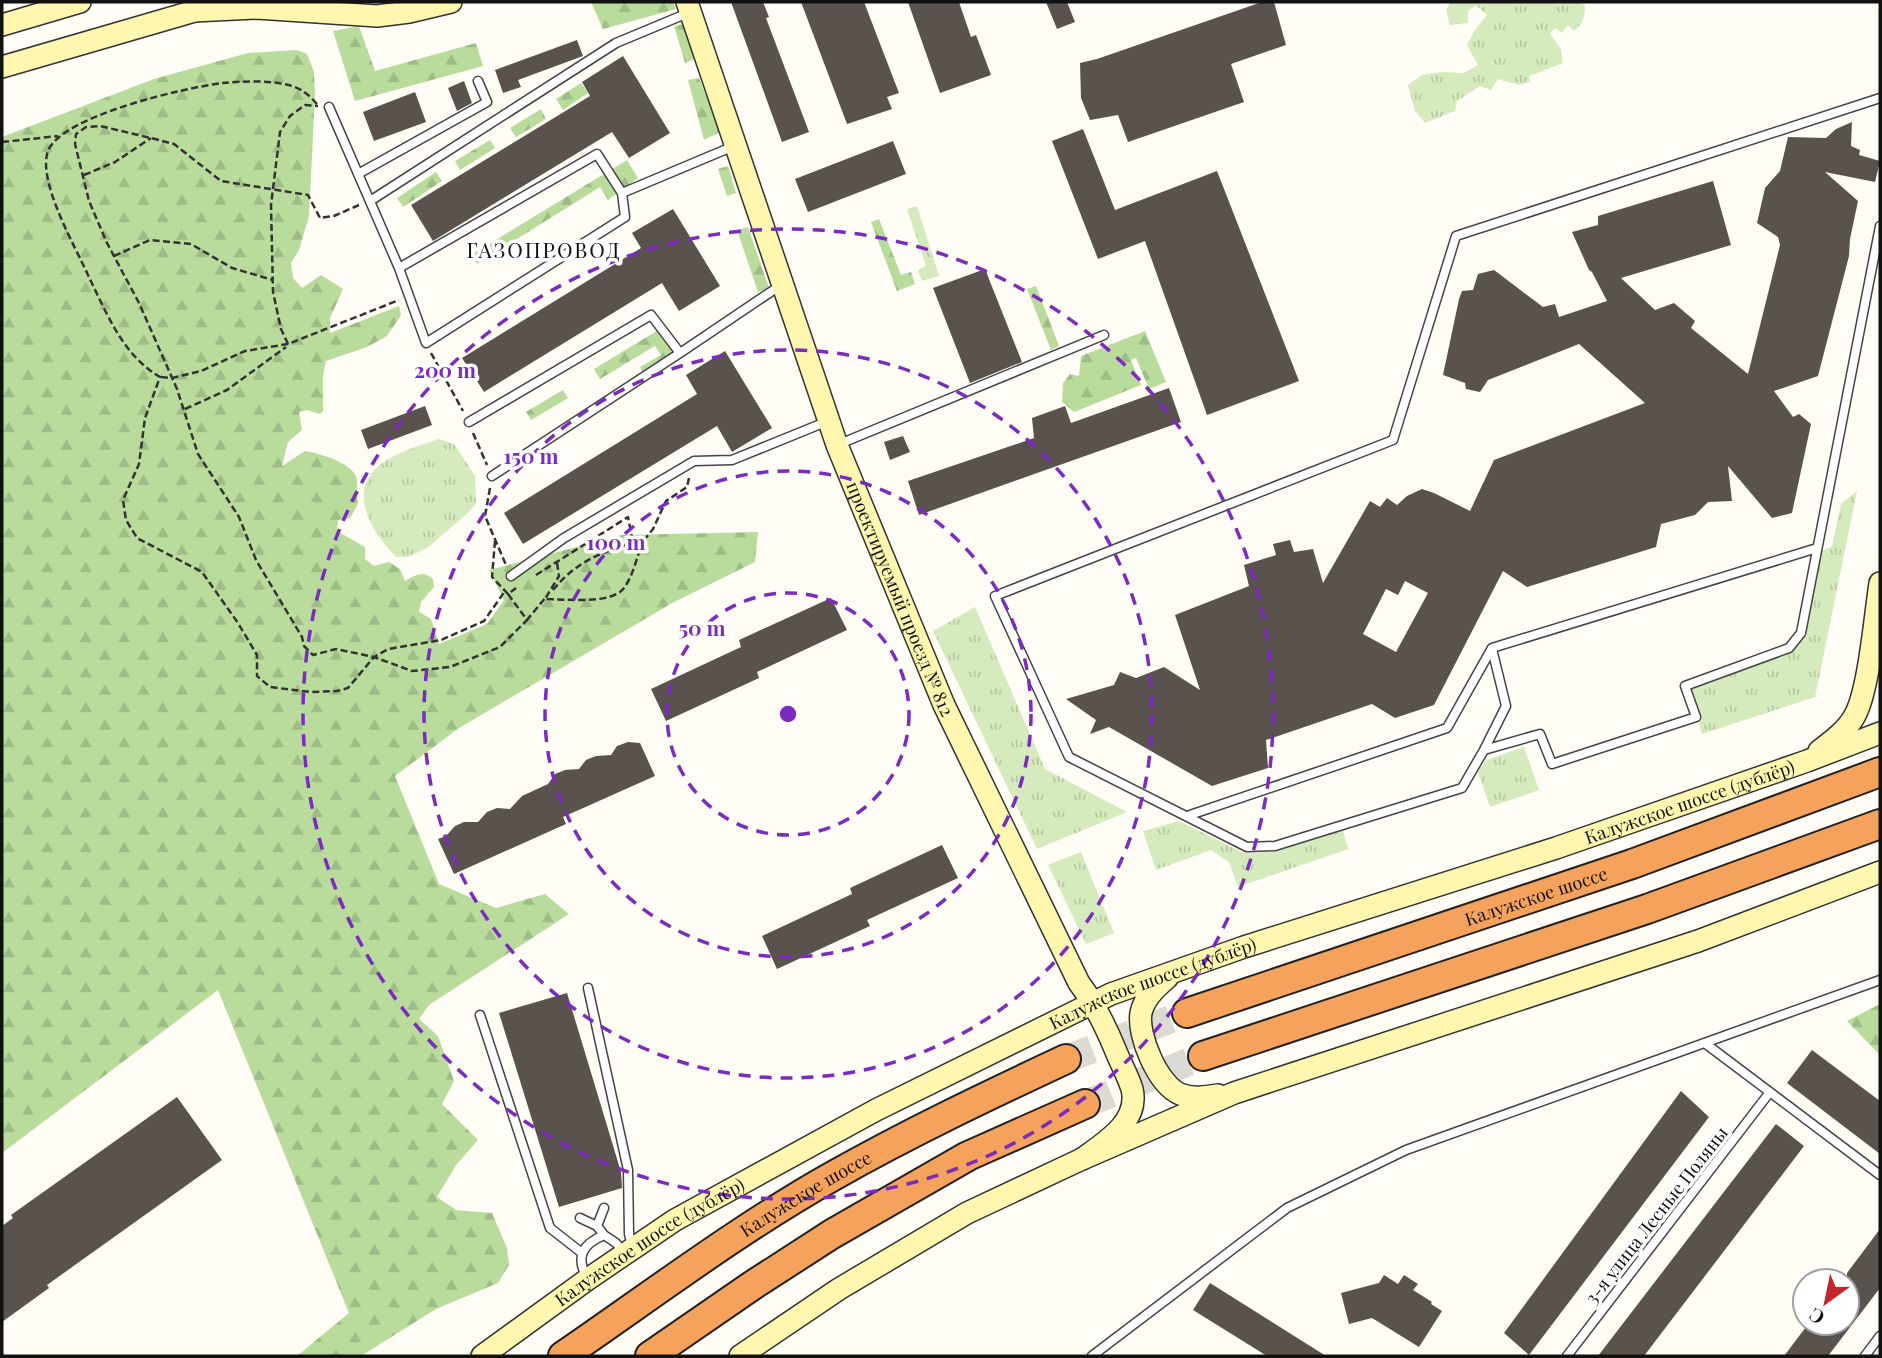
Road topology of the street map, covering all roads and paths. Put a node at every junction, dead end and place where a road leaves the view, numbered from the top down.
1 (80, 2) edge
2 (225, 2) edge
3 (451, 2) edge
4 (689, 7) edge
5 (193, 11) junction
6 (2, 25) edge
7 (2, 67) edge
8 (478, 80) dead end
9 (1880, 98) edge
10 (329, 107) dead end
11 (76, 134) junction
12 (151, 138) junction
13 (2, 142) edge
14 (734, 146) junction
15 (358, 174) junction
16 (83, 175) junction
17 (272, 189) junction
18 (622, 193) junction
19 (370, 201) junction
20 (1880, 226) edge
21 (114, 256) junction
22 (399, 268) junction
23 (273, 281) junction
24 (784, 283) junction
25 (408, 296) junction
26 (1104, 335) dead end
27 (288, 344) junction
28 (426, 344) junction
29 (680, 353) junction
30 (160, 377) junction
31 (172, 378) junction
32 (185, 409) junction
33 (828, 421) junction
34 (469, 422) junction
35 (837, 445) junction
36 (688, 464) junction
37 (492, 476) junction
38 (495, 541) junction
39 (642, 542) junction
40 (633, 543) junction
41 (1817, 548) junction
42 (557, 562) junction
43 (511, 576) joint
44 (531, 578) dead end
45 (1880, 583) edge
46 (520, 584) dead end
47 (506, 592) junction
48 (545, 599) junction
49 (527, 620) junction
50 (1492, 648) junction
51 (374, 657) junction
52 (1880, 733) edge
53 (1484, 750) junction
54 (1807, 761) junction
55 (1880, 772) edge
56 (1188, 816) junction
57 (1880, 824) edge
58 (1880, 872) edge
59 (1179, 970) junction
60 (1880, 979) edge
61 (588, 988) dead end
62 (1094, 1002) junction
63 (1187, 1013) tunnel mouth
64 (480, 1015) dead end
65 (1706, 1044) junction
66 (1203, 1056) tunnel mouth
67 (1066, 1059) tunnel mouth
68 (1770, 1092) junction
69 (1234, 1093) junction
70 (1085, 1104) tunnel mouth
71 (1082, 1159) junction
72 (1880, 1175) edge
73 (604, 1208) dead end
74 (580, 1218) dead end
75 (597, 1226) junction
76 (604, 1235) junction
77 (629, 1251) junction
78 (582, 1253) junction
79 (588, 1279) junction
80 (1880, 1336) edge
81 (482, 1356) edge
82 (563, 1356) edge
83 (650, 1356) edge
84 (740, 1356) edge
85 (1092, 1356) edge
86 (1567, 1356) edge
87 (1865, 1356) edge

1 - 6 main road
2 - 5 main road
3 - 5 main road
4 - 14 main road, проектируемый проезд № 812
4 - 19 lane
5 - 7 main road
8 - 15 lane
9 - 56 lane
10 - 15 lane
11 - 12 path
11 - 13 path
11 - 16 path
12 - 16 path
12 - 17 path
14 - 18 lane
14 - 24 main road, проектируемый проезд № 812
15 - 19 lane
16 - 21 path
17 - 19 path
17 - 23 path
17 - 30 path
18 - 22 lane
18 - 28 lane
19 - 22 lane
20 - 41 lane
21 - 23 path
21 - 31 path
22 - 25 lane
23 - 27 path
24 - 29 lane
24 - 33 main road, проектируемый проезд № 812
25 - 27 path
25 - 28 lane
26 - 35 lane
27 - 31 path
27 - 32 path
28 - 34 path
29 - 34 lane
29 - 37 lane
30 - 31 path
30 - 51 path
31 - 32 path
32 - 51 path
33 - 35 main road, проектируемый проезд № 812
33 - 36 lane
34 - 37 path
35 - 62 main road, проектируемый проезд № 812
36 - 39 path
36 - 43 lane
37 - 38 path
38 - 43 path
38 - 47 path
39 - 40 path
39 - 48 path
40 - 42 path
40 - 48 path
41 - 50 lane
41 - 53 lane
42 - 44 path
42 - 48 path
45 - 54 main road
46 - 47 path
47 - 49 path
47 - 51 path
48 - 49 path
49 - 51 path
50 - 53 lane
50 - 56 lane
52 - 54 main road, Калужское шоссе (дублёр)
53 - 56 lane
54 - 59 main road, Калужское шоссе (дублёр)
55 - 63 highway, Калужское шоссе
57 - 66 highway
58 - 69 main road
59 - 62 main road, Калужское шоссе (дублёр)
59 - 69 main road
60 - 65 lane
61 - 77 lane
62 - 71 main road, проектируемый проезд № 812
62 - 77 main road, Калужское шоссе (дублёр)
64 - 78 lane
65 - 68 lane
65 - 85 lane
67 - 82 highway, Калужское шоссе
68 - 72 lane
68 - 86 lane, 3-я улица Лесные Поляны
69 - 71 main road
70 - 83 highway
71 - 84 main road
73 - 75 lane
74 - 75 lane
75 - 76 lane
76 - 77 lane
76 - 78 lane
77 - 79 main road, Калужское шоссе (дублёр)
78 - 79 lane
79 - 81 main road, Калужское шоссе (дублёр)
80 - 87 lane

